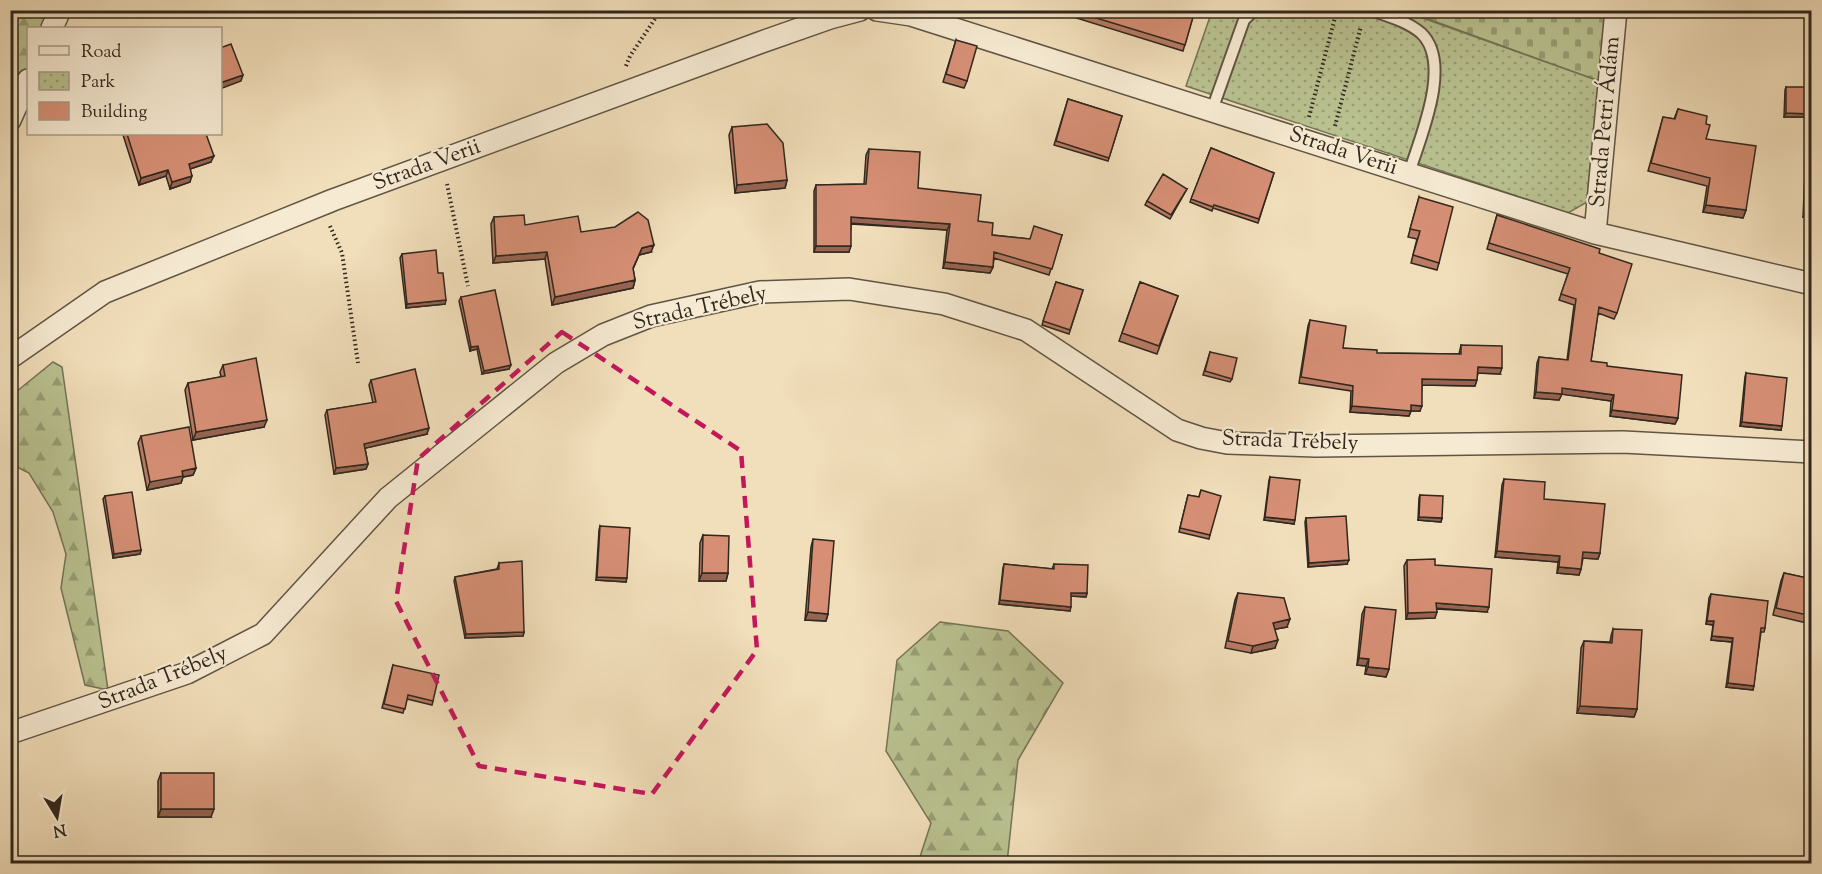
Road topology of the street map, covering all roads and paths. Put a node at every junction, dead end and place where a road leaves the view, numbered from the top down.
1 (60, 10) edge
2 (661, 10) edge
3 (860, 10) edge
4 (877, 10) edge
5 (1254, 10) edge
6 (1337, 10) edge
7 (1371, 10) edge
8 (1616, 10) edge
9 (1362, 22) dead end
10 (52, 27) edge
11 (624, 74) dead end
12 (27, 82) edge
13 (1212, 110) junction
14 (1308, 118) dead end
15 (10, 120) edge
16 (1335, 126) dead end
17 (1409, 173) junction
18 (447, 183) dead end
19 (330, 225) dead end
20 (1594, 233) junction
21 (1812, 284) edge
22 (468, 286) dead end
23 (10, 358) edge
24 (358, 363) dead end
25 (1812, 452) edge
26 (10, 733) edge

1 - 10 street
2 - 11 path
3 - 23 street, Strada Verii
4 - 13 street, Strada Verii
5 - 13 lane
6 - 14 path
7 - 17 lane
8 - 20 street, Strada Petri Ádám
9 - 16 path
12 - 15 street
13 - 17 street, Strada Verii
17 - 20 street, Strada Verii
18 - 22 path
19 - 24 path
20 - 21 street, Strada Verii
25 - 26 street, Strada Trébely

